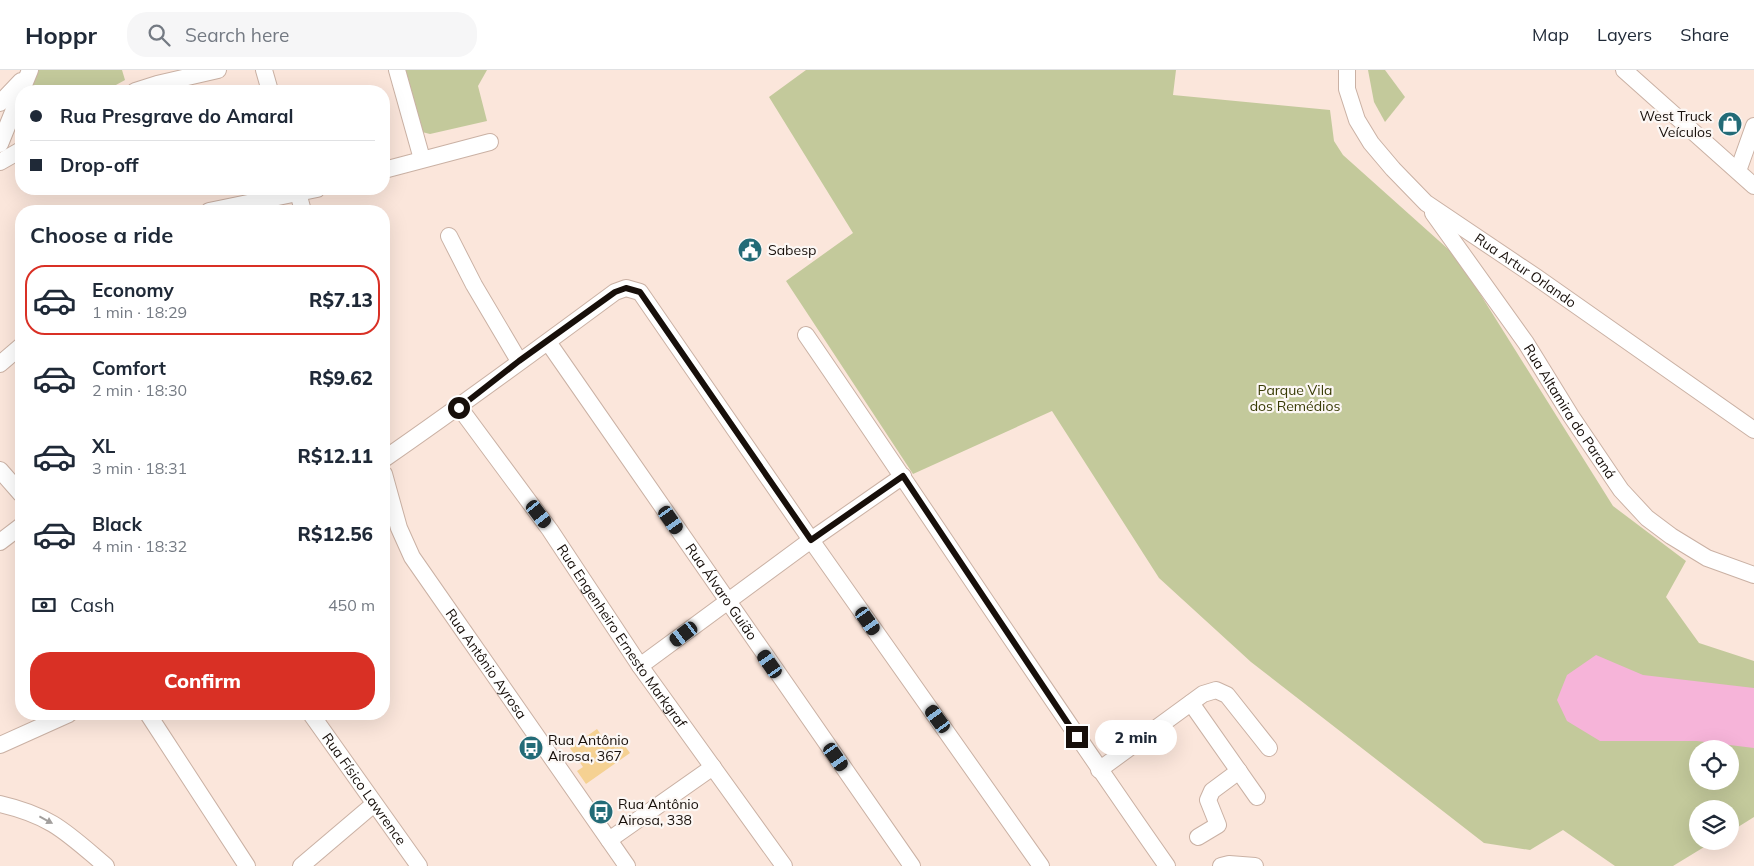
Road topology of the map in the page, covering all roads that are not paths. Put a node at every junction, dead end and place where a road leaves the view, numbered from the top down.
1 (218, 70) edge
2 (264, 70) edge
3 (397, 70) edge
4 (1347, 70) edge
5 (1624, 70) edge
6 (25, 72) edge
7 (20, 85) edge
8 (154, 85) edge
9 (268, 85) edge
10 (15, 101) edge
11 (0, 103) edge
12 (1754, 126) edge
13 (490, 142) dead end
14 (0, 144) edge
15 (15, 153) edge
16 (422, 159) junction
17 (0, 162) edge
18 (390, 168) edge
19 (1738, 171) junction
20 (1754, 186) edge
21 (280, 195) edge
22 (1426, 203) junction
23 (236, 205) edge
24 (449, 236) dead end
25 (806, 335) dead end
26 (548, 342) junction
27 (15, 351) edge
28 (519, 361) junction
29 (0, 364) edge
30 (459, 408) junction
31 (1754, 430) edge
32 (390, 455) edge
33 (0, 470) edge
34 (903, 476) junction
35 (15, 487) edge
36 (390, 496) edge
37 (15, 531) edge
38 (811, 540) junction
39 (0, 542) edge
40 (1754, 575) edge
41 (727, 602) junction
42 (640, 666) junction
43 (1191, 703) junction
44 (56, 720) edge
45 (152, 720) edge
46 (315, 720) edge
47 (0, 745) edge
48 (1269, 748) dead end
49 (714, 767) junction
50 (1099, 770) junction
51 (1239, 771) junction
52 (1257, 797) dead end
53 (0, 804) edge
54 (374, 804) junction
55 (1198, 837) dead end
56 (609, 840) junction
57 (106, 866) edge
58 (247, 866) edge
59 (301, 866) edge
60 (419, 866) edge
61 (627, 866) edge
62 (784, 866) edge
63 (912, 866) edge
64 (1042, 866) edge
65 (1167, 866) edge
66 (1221, 866) edge
67 (1255, 866) edge

1 - 8 street
2 - 9 street
3 - 16 street
4 - 22 street, Rua Artur Orlando
5 - 19 street
6 - 7 street
6 - 11 street
10 - 14 street
12 - 19 street
13 - 16 street
15 - 17 street
16 - 18 street
19 - 20 street
21 - 23 street
22 - 31 street, Rua Artur Orlando
22 - 40 street, Rua Altamira do Paraná
24 - 28 street
25 - 34 street
26 - 28 street
26 - 38 street
26 - 41 street, Rua Álvaro Guião
27 - 29 street
28 - 30 street
30 - 32 street
30 - 42 street, Rua Engenheiro Ernesto Markgraf
33 - 35 street
34 - 38 street
34 - 50 street
36 - 56 street, Rua Antônio Ayrosa
37 - 39 street
38 - 41 street
38 - 64 street
41 - 42 street
41 - 63 street, Rua Álvaro Guião
42 - 49 street, Rua Engenheiro Ernesto Markgraf
43 - 48 street
43 - 50 street
43 - 51 street
44 - 47 street
45 - 58 street
46 - 54 street, Rua Físico Lawrence
49 - 56 street
49 - 62 street, Rua Engenheiro Ernesto Markgraf
50 - 65 street
51 - 52 street
51 - 55 street
53 -> 57 street
54 - 59 street
54 - 60 street, Rua Físico Lawrence
56 - 61 street, Rua Antônio Ayrosa
66 - 67 street

